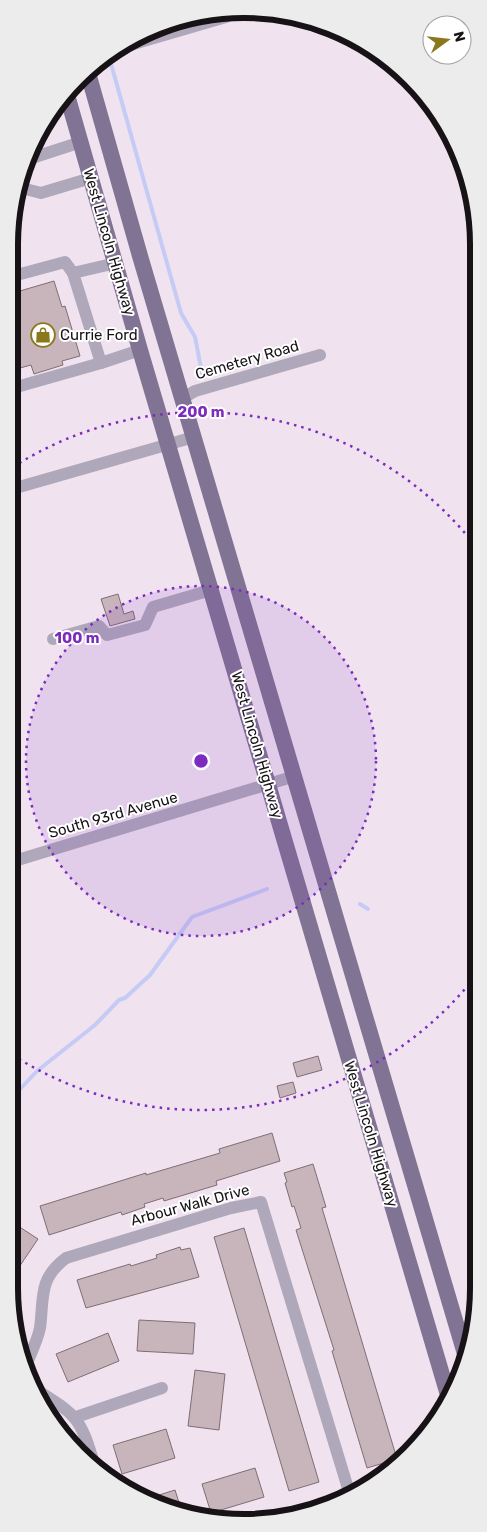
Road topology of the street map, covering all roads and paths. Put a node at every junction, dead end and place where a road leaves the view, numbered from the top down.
1 (219, 19) edge
2 (162, 33) edge
3 (87, 81) edge
4 (68, 101) edge
5 (80, 142) junction
6 (35, 157) edge
7 (91, 178) junction
8 (24, 189) edge
9 (116, 262) junction
10 (73, 274) junction
11 (18, 275) edge
12 (140, 350) junction
13 (320, 355) dead end
14 (101, 363) junction
15 (18, 386) edge
16 (183, 398) junction
17 (194, 437) junction
18 (168, 444) junction
19 (18, 488) edge
20 (211, 590) junction
21 (53, 639) dead end
22 (295, 776) junction
23 (268, 785) junction
24 (18, 860) edge
25 (463, 1343) edge
26 (28, 1358) edge
27 (162, 1388) dead end
28 (446, 1388) edge
29 (45, 1396) edge
30 (76, 1417) junction
31 (92, 1456) edge
32 (348, 1488) edge

1 - 2 street
3 - 16 main road, West Lincoln Highway
4 - 5 main road, West Lincoln Highway
5 - 6 street
5 - 7 main road, West Lincoln Highway
7 - 8 street
7 - 9 main road, West Lincoln Highway
9 - 10 street
9 - 12 main road, West Lincoln Highway
10 - 11 street
10 - 14 street
12 - 14 street
12 - 18 main road, West Lincoln Highway
13 - 16 street, Cemetery Road
14 - 15 street
16 - 17 main road, West Lincoln Highway
17 - 18 street
17 - 22 main road, West Lincoln Highway
18 - 19 street
18 - 20 main road, West Lincoln Highway
20 - 21 street
20 - 23 main road, West Lincoln Highway
22 - 23 street, South 93rd Avenue
22 - 25 main road, West Lincoln Highway
23 - 24 street, South 93rd Avenue
23 - 28 main road, West Lincoln Highway
26 - 32 street, Arbour Walk Drive
27 - 30 street
29 - 30 street
30 - 31 street

